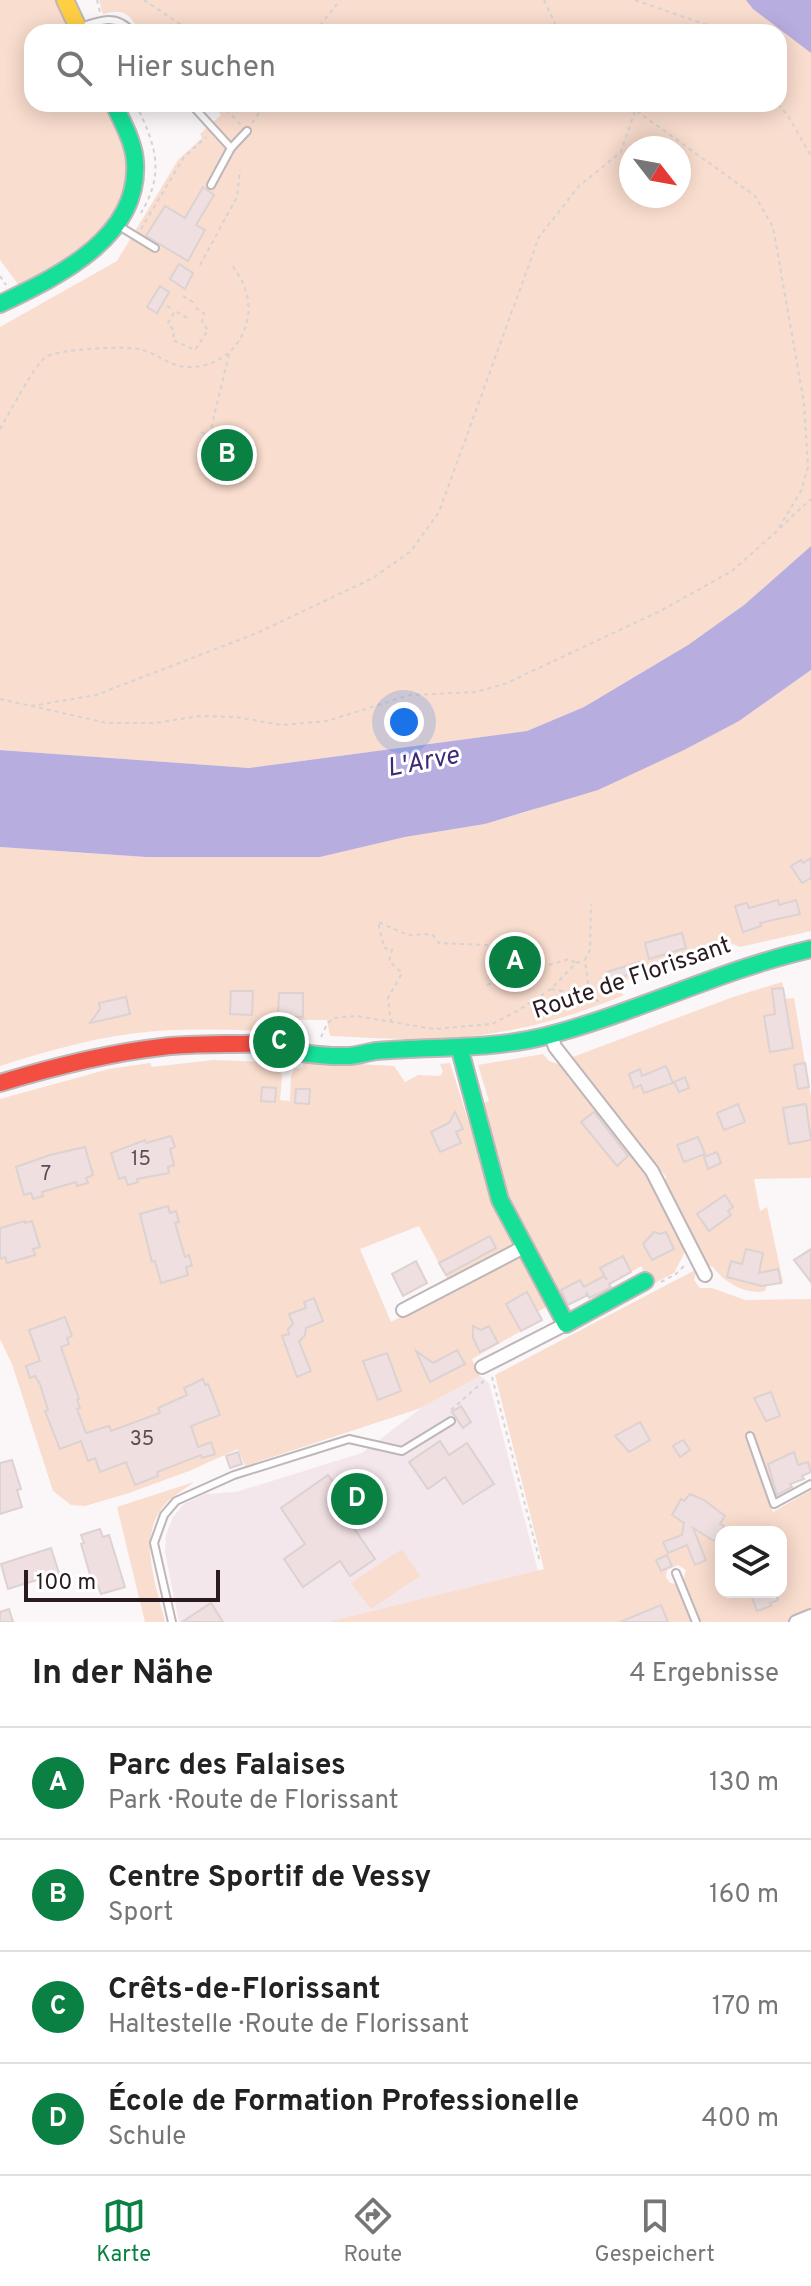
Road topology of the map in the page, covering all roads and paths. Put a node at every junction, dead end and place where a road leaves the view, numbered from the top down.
1 (65, 0) edge
2 (144, 0) edge
3 (340, 0) edge
4 (544, 0) edge
5 (635, 0) edge
6 (76, 24) edge
7 (99, 24) edge
8 (124, 24) edge
9 (180, 24) edge
10 (321, 24) edge
11 (555, 24) edge
12 (704, 24) edge
13 (117, 112) edge
14 (198, 112) edge
15 (229, 112) edge
16 (260, 112) edge
17 (635, 112) edge
18 (636, 112) edge
19 (785, 112) edge
20 (214, 131) junction
21 (247, 131) junction
22 (231, 148) junction
23 (811, 156) edge
24 (240, 170) dead end
25 (211, 185) dead end
26 (116, 224) junction
27 (137, 237) junction
28 (155, 248) dead end
29 (200, 265) dead end
30 (232, 265) dead end
31 (183, 296) dead end
32 (0, 304) edge
33 (167, 306) dead end
34 (175, 311) junction
35 (187, 318) dead end
36 (229, 353) junction
37 (0, 429) edge
38 (201, 432) dead end
39 (209, 437) junction
40 (248, 459) dead end
41 (811, 499) edge
42 (777, 531) junction
43 (0, 699) edge
44 (30, 706) junction
45 (591, 904) dead end
46 (811, 949) edge
47 (585, 960) junction
48 (576, 963) junction
49 (502, 979) junction
50 (487, 985) dead end
51 (551, 989) junction
52 (589, 992) junction
53 (607, 1016) junction
54 (391, 1023) junction
55 (551, 1035) junction
56 (321, 1037) dead end
57 (460, 1050) junction
58 (0, 1083) edge
59 (524, 1247) junction
60 (705, 1275) dead end
61 (645, 1281) dead end
62 (403, 1310) dead end
63 (566, 1324) junction
64 (482, 1367) dead end
65 (451, 1421) joint
66 (750, 1436) dead end
67 (811, 1484) edge
68 (540, 1562) dead end
69 (676, 1573) dead end
70 (811, 1616) edge
71 (172, 1622) edge
72 (696, 1622) edge
73 (796, 1622) edge

1 - 6 main road
2 - 9 path
3 - 10 path
4 - 11 path
5 - 12 path
7 - 8 lane
13 - 26 main road
14 - 20 lane
15 - 21 path
16 - 21 path
17 - 44 path
18 - 42 path
19 - 23 path
20 - 22 lane
20 - 27 path
21 - 22 lane
22 - 25 lane
24 - 29 path
26 - 27 lane
26 - 32 main road
27 - 28 lane
30 - 36 path
31 - 34 path
33 - 34 path
34 - 35 path
36 - 37 path
36 - 39 path
38 - 39 path
39 - 40 path
41 - 42 path
42 - 44 path
43 - 44 path
45 - 47 path
46 - 53 main road, Route de Florissant
47 - 48 path
47 - 52 path
48 - 49 path
48 - 51 path
49 - 50 path
49 - 54 path
51 - 52 path
51 - 54 path
52 - 53 path
53 - 55 main road, Route de Florissant
54 - 56 path
55 - 57 main road, Route de Florissant
55 - 60 street
57 - 58 main road, Route de Florissant
57 - 59 main road
59 - 62 street
59 - 63 main road
61 - 63 main road
63 - 64 street
65 - 68 path
65 - 71 lane
66 - 67 lane
69 - 72 lane
70 - 73 street

